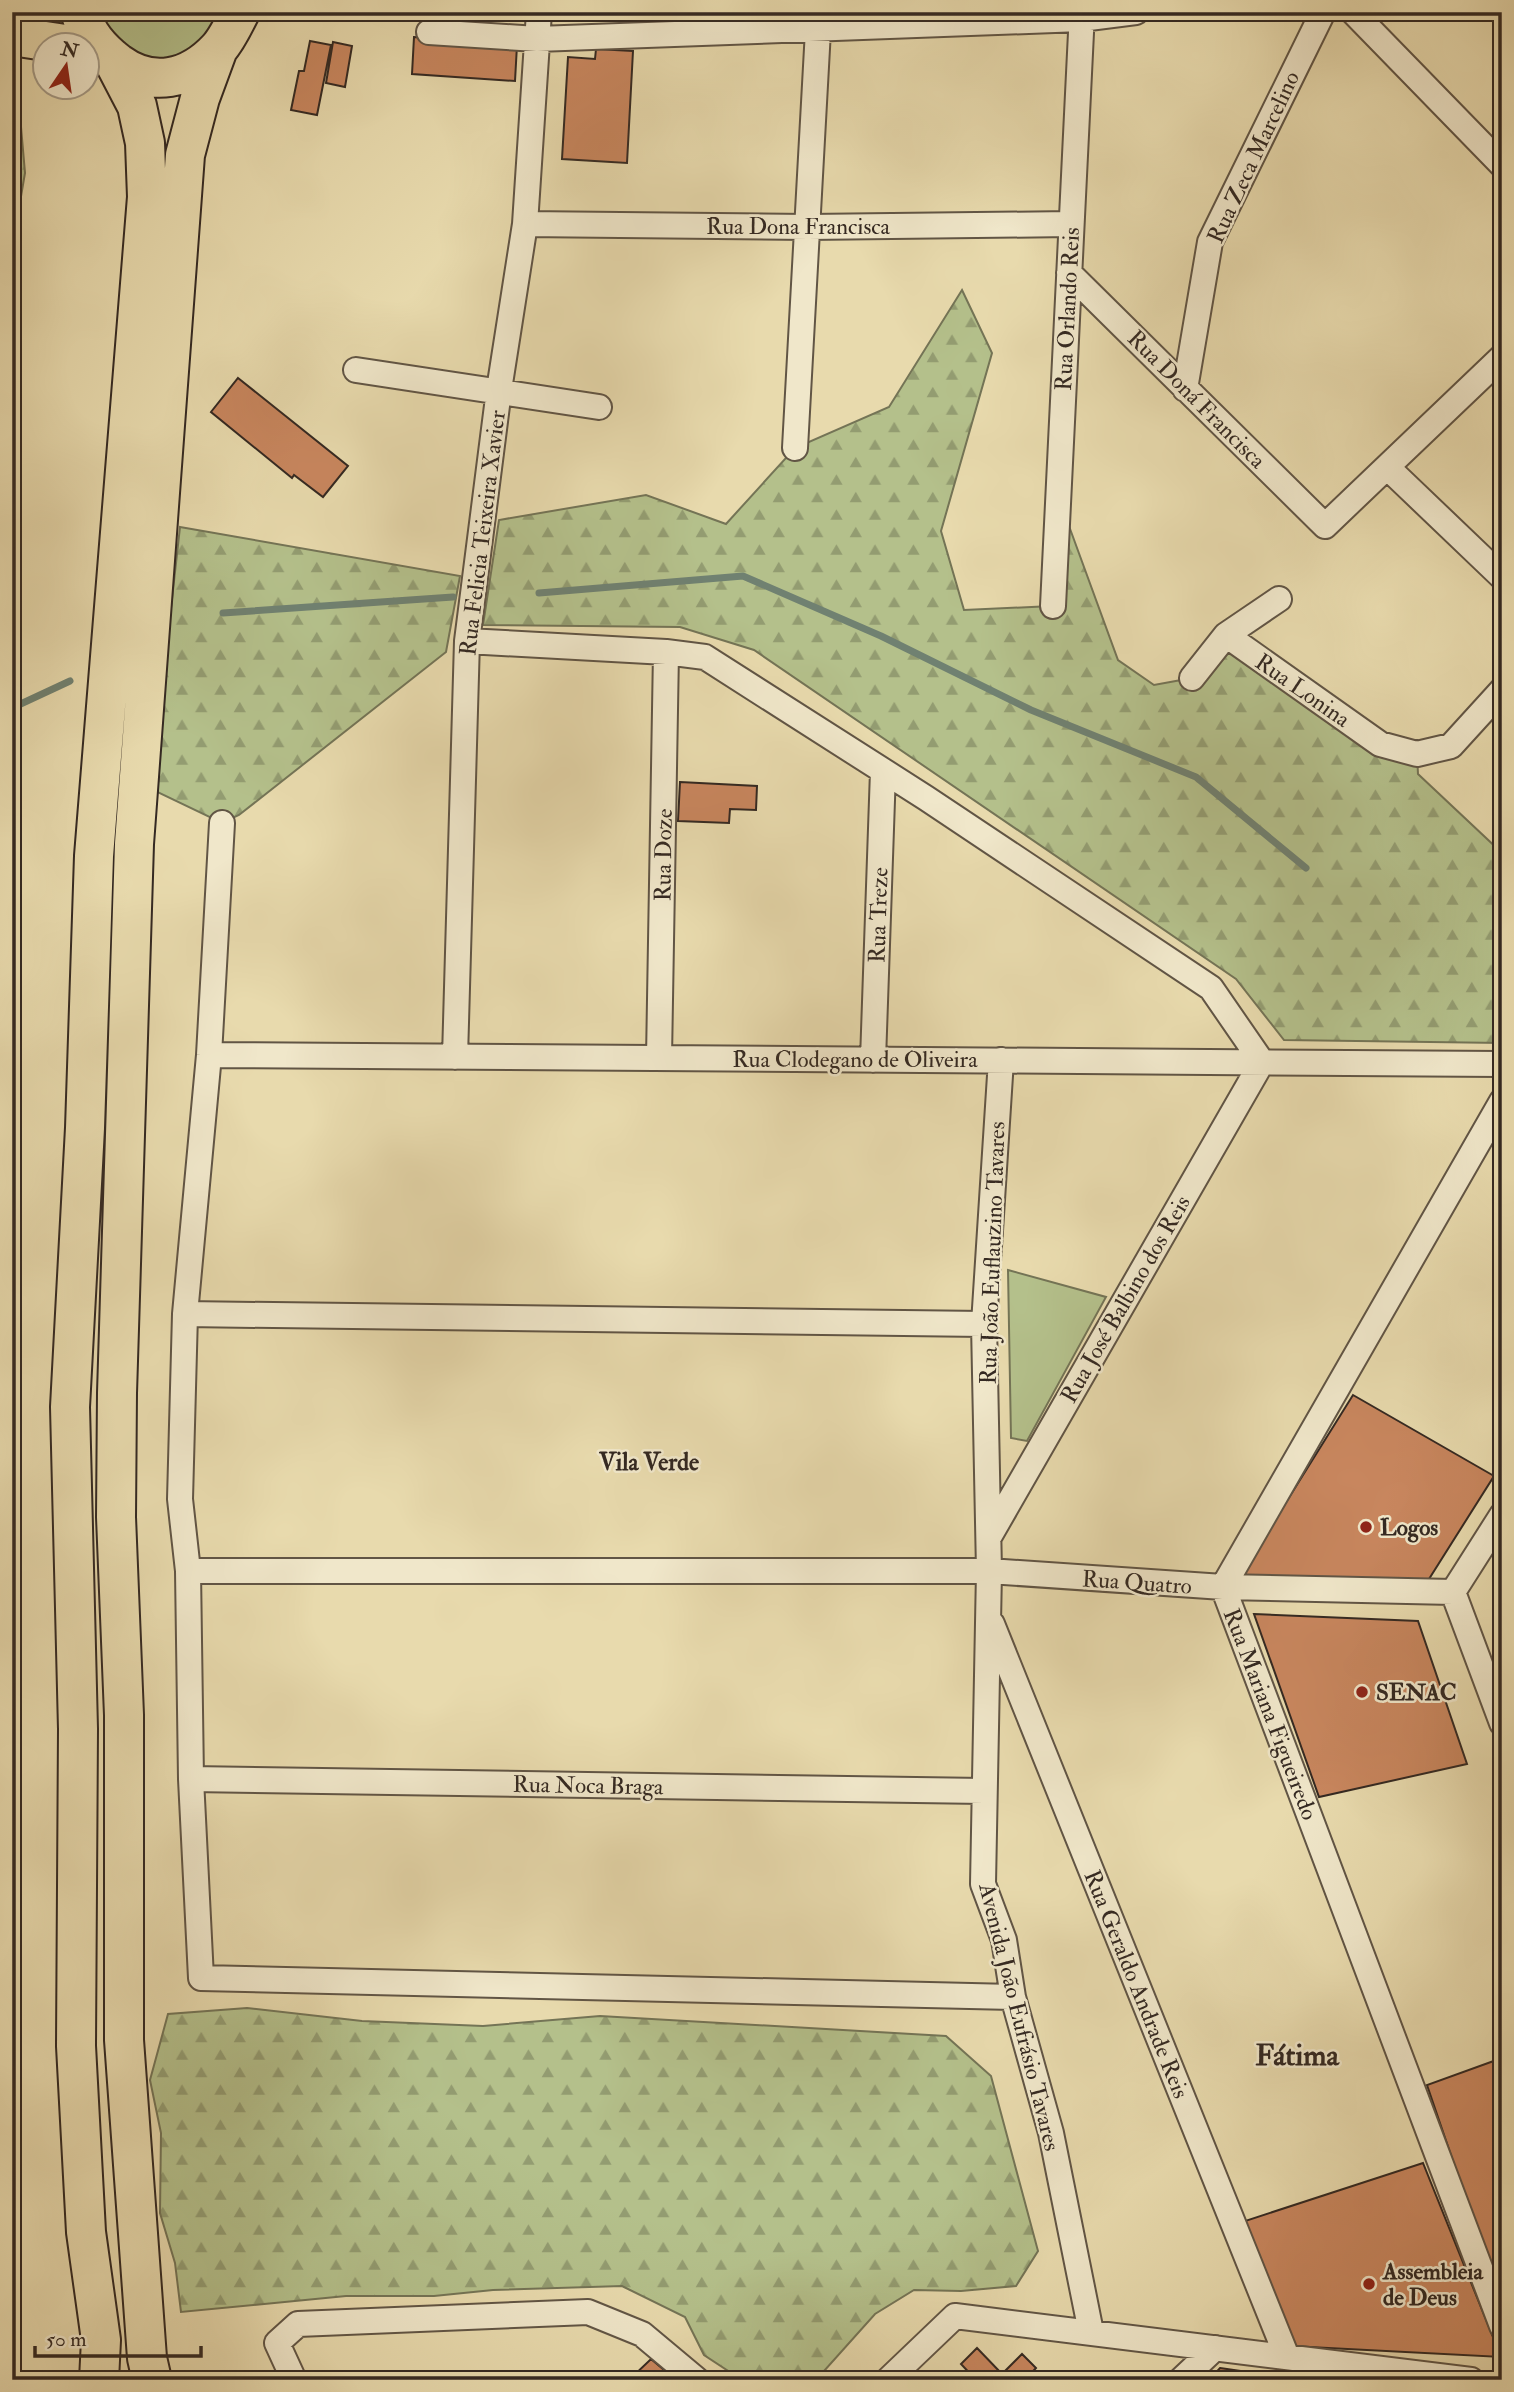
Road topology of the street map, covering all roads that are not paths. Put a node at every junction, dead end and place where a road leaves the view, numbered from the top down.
1 (240, 12) edge
2 (539, 12) edge
3 (1136, 12) edge
4 (1323, 12) edge
5 (1353, 12) edge
6 (1082, 16) edge
7 (819, 20) edge
8 (429, 32) dead end
9 (12, 36) edge
10 (537, 38) junction
11 (32, 39) edge
12 (102, 44) edge
13 (102, 48) edge
14 (218, 49) junction
15 (1502, 165) edge
16 (525, 224) junction
17 (1071, 224) junction
18 (808, 227) junction
19 (1069, 273) junction
20 (1502, 357) edge
21 (356, 370) dead end
22 (1185, 389) junction
23 (499, 390) junction
24 (598, 407) dead end
25 (795, 448) dead end
26 (1387, 467) junction
27 (1502, 577) edge
28 (1279, 599) dead end
29 (1053, 606) dead end
30 (1226, 635) junction
31 (467, 641) junction
32 (666, 652) junction
33 (1192, 678) dead end
34 (1499, 699) edge
35 (883, 771) junction
36 (222, 823) dead end
37 (209, 1055) junction
38 (455, 1057) junction
39 (659, 1058) junction
40 (873, 1060) junction
41 (1001, 1060) junction
42 (1262, 1062) junction
43 (1502, 1064) edge
44 (1502, 1101) edge
45 (185, 1314) junction
46 (984, 1324) junction
47 (1502, 1515) edge
48 (989, 1537) junction
49 (188, 1571) junction
50 (989, 1571) junction
51 (1223, 1587) junction
52 (1453, 1592) junction
53 (987, 1612) junction
54 (1502, 1723) edge
55 (191, 1779) junction
56 (984, 1791) junction
57 (1013, 1997) junction
58 (86, 2232) junction
59 (1502, 2326) edge
60 (1091, 2332) junction
61 (1215, 2348) junction
62 (1287, 2357) junction
63 (292, 2379) edge
64 (79, 2380) edge
65 (99, 2380) edge
66 (152, 2380) edge
67 (697, 2380) edge
68 (888, 2380) edge
69 (1181, 2380) edge
70 (1471, 2380) edge

1 - 14 highway
2 - 10 street, Rua Felicia Teixeira Xavier
3 - 6 street
4 - 22 street, Rua Zeca Marcelino
5 - 15 street
6 - 7 street
6 - 17 street, Rua Orlando Reis
7 - 10 street
7 - 18 street
8 - 10 street
9 - 11 highway
10 - 16 street, Rua Felicia Teixeira Xavier
12 - 14 highway
13 - 58 highway
14 - 66 highway
16 - 18 street, Rua Dona Francisca
16 - 23 street, Rua Felicia Teixeira Xavier
17 - 18 street, Rua Dona Francisca
17 - 19 street, Rua Orlando Reis
18 - 25 street
19 - 22 street, Rua Doná Francisca
19 - 29 street, Rua Orlando Reis
20 - 26 street
21 - 23 street
22 - 26 street, Rua Doná Francisca
23 - 24 street
23 - 31 street, Rua Felicia Teixeira Xavier
26 - 27 street
28 - 30 street
30 - 33 street
30 - 34 street, Rua Lonina
31 - 32 street
31 - 38 street, Rua Felicia Teixeira Xavier
32 - 35 street
32 - 39 street, Rua Doze
35 - 40 street, Rua Treze
35 - 42 street
36 - 37 street
37 - 38 street, Rua Clodegano de Oliveira
37 - 45 street
38 - 39 street, Rua Clodegano de Oliveira
39 - 40 street, Rua Clodegano de Oliveira
40 - 41 street, Rua Clodegano de Oliveira
41 - 42 street, Rua Clodegano de Oliveira
41 - 46 street, Rua João Euflauzino Tavares
42 - 43 street, Rua Clodegano de Oliveira
42 - 48 street, Rua José Balbino dos Reis
44 - 51 street, Rua Mariana Figueiredo
45 - 46 street
45 - 49 street
46 - 48 street, Rua João Euflauzino Tavares
47 - 52 street
48 - 50 street, Rua João Euflauzino Tavares
49 - 50 street, Rua Quatro
49 - 55 street
50 - 51 street, Rua Quatro
50 - 53 street, Avenida João Eufrásio Tavares
51 - 52 street, Rua Quatro
51 - 59 street, Rua Mariana Figueiredo
52 - 54 street
53 - 56 street, Avenida João Eufrásio Tavares
53 - 62 street, Rua Geraldo Andrade Reis
55 - 56 street, Rua Noca Braga
55 - 57 street
56 - 57 street, Avenida João Eufrásio Tavares
57 - 60 street, Avenida João Eufrásio Tavares
58 - 64 highway
58 - 65 highway
60 - 61 street
60 - 68 street
61 - 62 street
61 - 69 street
62 - 70 street
63 - 67 street

